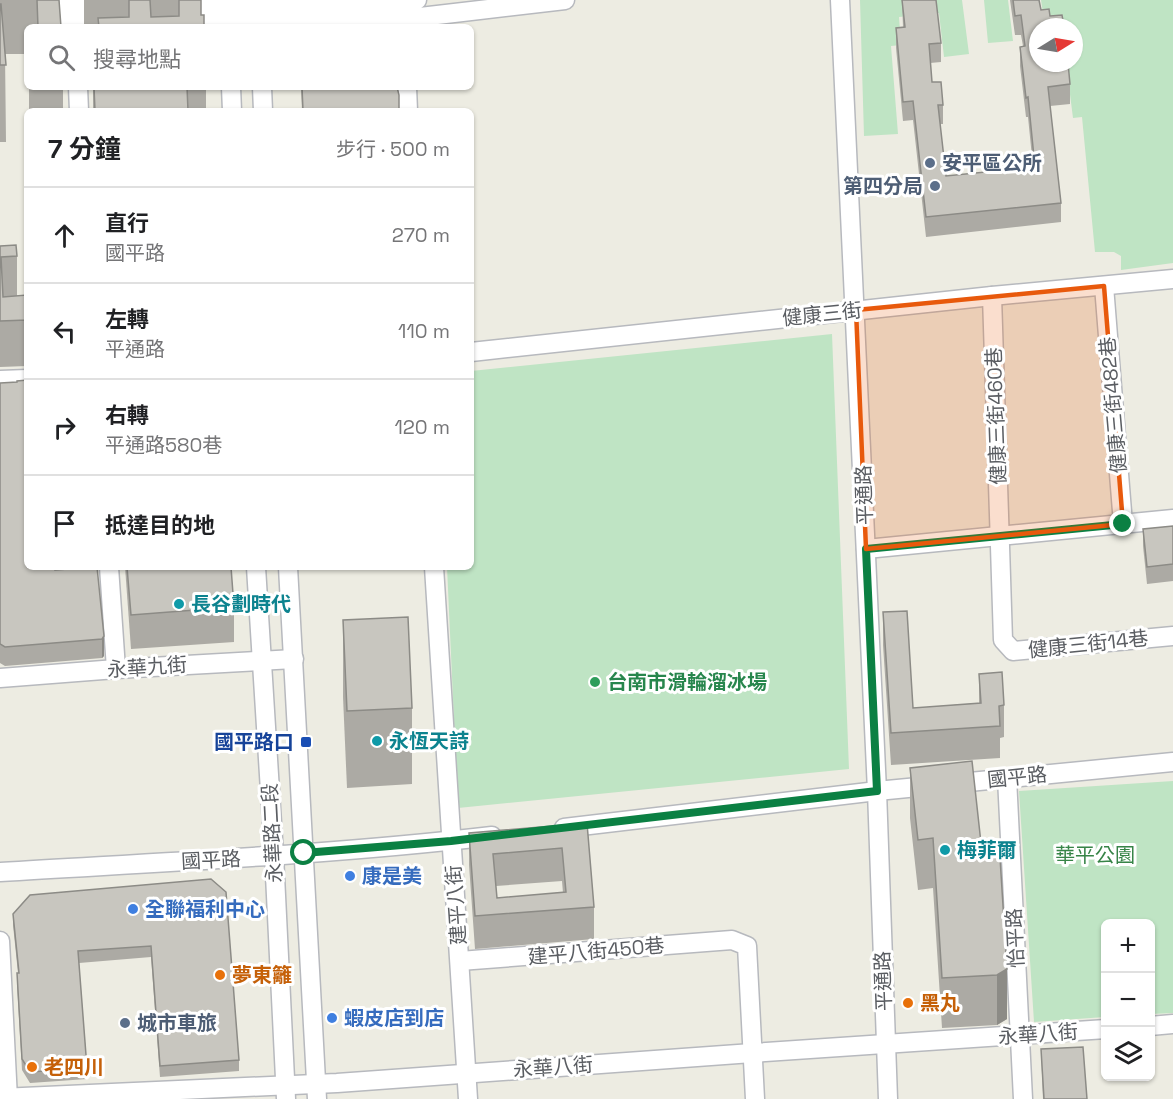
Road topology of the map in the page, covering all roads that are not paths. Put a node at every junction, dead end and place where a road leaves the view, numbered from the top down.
1 (565, 0) edge
2 (840, 0) edge
3 (0, 1) edge
4 (130, 1) edge
5 (453, 6) edge
6 (165, 10) edge
7 (228, 12) edge
8 (258, 12) edge
9 (406, 12) edge
10 (74, 16) edge
11 (119, 18) edge
12 (0, 20) edge
13 (78, 90) edge
14 (231, 90) edge
15 (262, 90) edge
16 (407, 90) edge
17 (79, 108) edge
18 (232, 108) edge
19 (263, 108) edge
20 (408, 108) edge
21 (1173, 279) edge
22 (1104, 286) junction
23 (992, 296) junction
24 (856, 310) junction
25 (474, 352) edge
26 (24, 379) edge
27 (0, 380) edge
28 (1173, 519) edge
29 (1123, 524) junction
30 (999, 536) junction
31 (866, 549) junction
32 (109, 570) edge
33 (256, 570) edge
34 (288, 570) edge
35 (434, 570) edge
36 (1173, 636) edge
37 (294, 659) junction
38 (261, 660) junction
39 (116, 669) junction
40 (0, 678) edge
41 (1173, 762) edge
42 (1007, 778) junction
43 (877, 791) junction
44 (546, 830) edge
45 (511, 834) edge
46 (451, 841) junction
47 (304, 853) junction
48 (274, 855) junction
49 (0, 872) edge
50 (0, 941) edge
51 (460, 961) junction
52 (1173, 1024) edge
53 (1155, 1026) edge
54 (1101, 1029) edge
55 (1020, 1036) junction
56 (885, 1044) junction
57 (752, 1053) junction
58 (466, 1073) junction
59 (285, 1092) edge
60 (317, 1092) edge
61 (5, 1098) edge
62 (468, 1099) edge
63 (755, 1099) edge
64 (888, 1099) edge
65 (1023, 1099) edge

1 - 5 street
2 - 24 street, 平通路
3 - 10 street
4 - 10 street
5 - 9 street
6 - 7 street
7 - 8 street
8 - 9 street
10 - 11 street
10 - 12 street
13 - 17 street
14 - 18 street
15 - 19 street
16 - 20 street
21 - 22 street, 健康三街
22 - 23 street, 健康三街
22 - 29 street, 健康三街482巷
23 - 24 street, 健康三街
23 - 30 street, 健康三街460巷
24 - 25 street, 健康三街
24 - 31 street, 平通路
26 - 27 street
28 - 29 street
29 - 30 street
30 - 31 street
30 - 36 street, 健康三街14巷
31 - 43 street, 平通路
32 - 39 street
33 - 38 street, 永華路二段
34 - 37 street, 永華路二段
35 - 46 street, 建平八街
37 - 38 street, 永華九街
37 - 47 street, 永華路二段
38 - 39 street, 永華九街
38 - 48 street, 永華路二段
39 - 40 street, 永華九街
41 - 42 street, 國平路
42 - 43 street, 國平路
42 - 55 street, 怡平路
43 - 44 street, 國平路
43 - 56 street, 平通路
45 - 46 street, 國平路
46 - 47 street, 國平路
46 - 51 street, 建平八街
47 - 48 street, 國平路
47 - 60 street, 永華路二段
48 - 49 street, 國平路
48 - 59 street, 永華路二段
50 - 61 street
51 - 57 street, 建平八街450巷
51 - 58 street, 建平八街
52 - 53 street
54 - 55 street, 永華八街
55 - 56 street, 永華八街
55 - 65 street, 怡平路
56 - 57 street, 永華八街
56 - 64 street, 平通路
57 - 58 street, 永華八街
57 - 63 street
58 - 60 street, 永華八街
58 - 62 street, 建平八街
59 - 60 street, 永華八街
59 - 61 street, 永華八街

